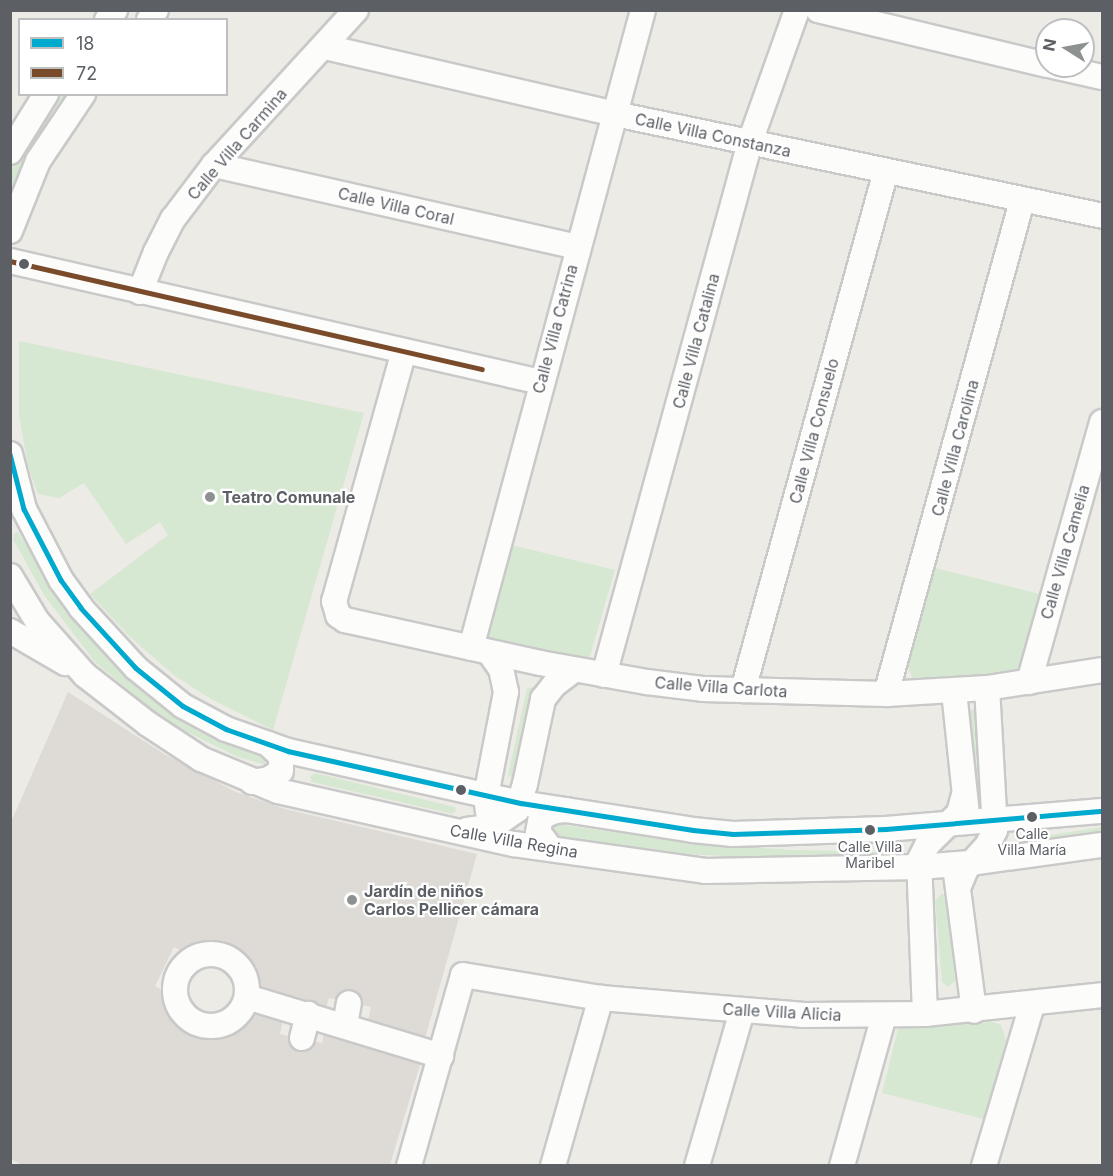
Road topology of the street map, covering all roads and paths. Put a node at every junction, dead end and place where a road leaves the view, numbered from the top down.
1 (356, 10) edge
2 (643, 10) edge
3 (796, 10) edge
4 (818, 10) edge
5 (325, 47) junction
6 (1035, 61) edge
7 (45, 96) edge
8 (82, 96) edge
9 (615, 114) junction
10 (750, 142) junction
11 (10, 152) edge
12 (214, 165) junction
13 (886, 171) junction
14 (1022, 201) junction
15 (1102, 216) edge
16 (11, 229) edge
17 (578, 247) junction
18 (10, 261) edge
19 (141, 292) junction
20 (404, 351) junction
21 (541, 382) junction
22 (1102, 422) edge
23 (10, 454) edge
24 (17, 513) edge
25 (10, 576) edge
26 (10, 631) edge
27 (481, 651) junction
28 (532, 662) junction
29 (574, 670) junction
30 (1102, 670) edge
31 (85, 675) junction
32 (604, 675) junction
33 (1029, 682) junction
34 (987, 688) junction
35 (743, 690) junction
36 (954, 691) junction
37 (507, 692) junction
38 (886, 694) junction
39 (543, 699) junction
40 (988, 712) junction
41 (956, 715) junction
42 (268, 744) junction
43 (325, 759) junction
44 (252, 782) junction
45 (477, 783) junction
46 (525, 786) junction
47 (308, 798) junction
48 (963, 798) junction
49 (556, 809) junction
50 (1102, 811) edge
51 (994, 815) junction
52 (1033, 817) junction
53 (494, 826) junction
54 (951, 828) junction
55 (444, 829) junction
56 (886, 830) junction
57 (524, 845) junction
58 (1102, 845) edge
59 (551, 849) junction
60 (1040, 853) junction
61 (962, 863) junction
62 (891, 868) junction
63 (920, 886) junction
64 (959, 896) junction
65 (1102, 995) edge
66 (247, 997) junction
67 (601, 999) junction
68 (1032, 1005) junction
69 (742, 1011) junction
70 (974, 1011) junction
71 (308, 1014) junction
72 (925, 1014) junction
73 (884, 1016) junction
74 (302, 1038) dead end
75 (441, 1056) junction
76 (409, 1166) edge
77 (553, 1166) edge
78 (697, 1166) edge
79 (842, 1166) edge
80 (984, 1166) edge

1 - 5 street, Calle Villa Carmina
2 - 9 street, Calle Villa Catrina
3 - 10 street, Calle Villa Catalina
4 - 6 street
5 - 9 street, Calle Villa Constanza
5 - 12 street, Calle Villa Carmina
7 - 11 street
8 - 16 street
9 - 10 street, Calle Villa Constanza
9 - 17 street, Calle Villa Catrina
10 - 13 street, Calle Villa Constanza
10 - 32 street, Calle Villa Catalina
12 - 17 street, Calle Villa Coral
12 - 19 street, Calle Villa Carmina
13 - 14 street, Calle Villa Constanza
13 - 35 street, Calle Villa Consuelo
14 - 15 street, Calle Villa Constanza
14 - 38 street, Calle Villa Carolina
17 - 21 street, Calle Villa Catrina
18 - 19 street
19 - 20 street
20 - 21 street
20 - 27 street, Calle Villa Carlota
21 - 27 street, Calle Villa Catrina
22 - 33 street, Calle Villa Camelia
23 - 24 street
24 - 42 street
25 - 31 street, Calle Villa Regina
26 - 31 street
27 - 28 street, Calle Villa Carlota
27 - 37 street
28 - 29 street, Calle Villa Carlota
28 - 37 street
28 - 39 street
29 - 32 street, Calle Villa Carlota
29 - 39 street
30 - 33 street, Calle Villa Carlota
31 - 44 street, Calle Villa Regina
32 - 35 street, Calle Villa Carlota
33 - 34 street, Calle Villa Carlota
34 - 36 street, Calle Villa Carlota
34 - 40 street
35 - 38 street, Calle Villa Carlota
36 - 38 street, Calle Villa Carlota
36 - 41 street
37 - 45 street
39 - 46 street
40 - 41 street
40 - 51 street
41 - 48 street
42 - 43 street
42 - 44 street
43 - 45 street
43 - 47 street
44 - 47 street, Calle Villa Regina
45 - 46 street
45 - 46 street
45 - 53 street
45 - 55 street
46 - 49 street
46 - 53 street
47 - 55 street, Calle Villa Regina
48 - 51 street
48 - 54 street
49 - 56 street
49 - 59 street
50 - 52 street
51 - 52 street
51 - 54 street
51 - 60 street
51 - 61 street
52 - 60 street
53 - 55 street
53 - 57 street
54 - 56 street
54 - 61 street
54 - 63 street
55 - 57 street, Calle Villa Regina
56 - 62 street
57 - 59 street, Calle Villa Regina
58 - 60 street, Calle Villa Regina
59 - 62 street, Calle Villa Regina
60 - 61 street, Calle Villa Regina
61 - 63 street, Calle Villa Regina
61 - 64 street
62 - 63 street, Calle Villa Regina
63 - 64 street
63 - 72 street
64 - 70 street
65 - 68 street, Calle Villa Alicia
66 - 66 street
66 - 71 street
67 - 69 street, Calle Villa Alicia
67 - 75 street, Calle Villa Alicia
67 - 77 street
68 - 70 street, Calle Villa Alicia
68 - 80 street
69 - 73 street, Calle Villa Alicia
69 - 78 street
70 - 72 street, Calle Villa Alicia
71 - 74 street
71 - 75 street
72 - 73 street, Calle Villa Alicia
73 - 79 street
75 - 76 street

